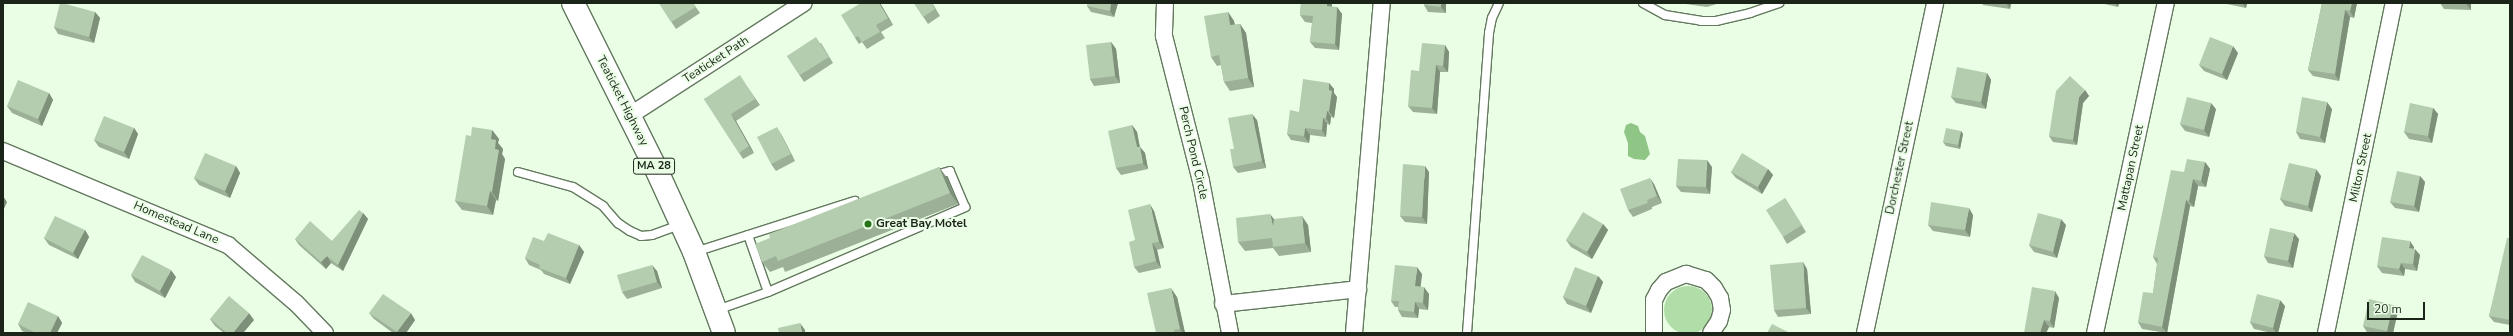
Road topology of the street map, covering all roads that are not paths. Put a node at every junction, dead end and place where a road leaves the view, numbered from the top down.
1 (573, 3) edge
2 (804, 3) edge
3 (1165, 3) edge
4 (1382, 3) edge
5 (1499, 3) edge
6 (1643, 3) edge
7 (1779, 3) edge
8 (1935, 3) edge
9 (2166, 3) edge
10 (2394, 3) edge
11 (629, 116) junction
12 (3, 151) edge
13 (518, 172) dead end
14 (927, 178) edge
15 (860, 199) edge
16 (681, 224) junction
17 (748, 235) junction
18 (694, 252) junction
19 (1358, 289) junction
20 (768, 292) junction
21 (1223, 304) junction
22 (716, 310) junction
23 (325, 333) edge
24 (724, 333) edge
25 (1230, 333) edge
26 (1354, 333) edge
27 (1467, 333) edge
28 (1654, 333) edge
29 (1711, 333) edge
30 (1866, 333) edge
31 (2095, 333) edge
32 (2326, 333) edge

1 - 11 main road, Teaticket Highway / MA 28
2 - 11 street, Teaticket Path
3 - 21 street, Perch Pond Circle
4 - 19 street
5 - 27 lane
6 - 7 lane
8 - 30 street, Dorchester Street
9 - 31 street, Mattapan Street
10 - 32 street, Milton Street
11 - 16 main road, Teaticket Highway / MA 28
12 - 23 street, Homestead Lane
13 - 16 lane
14 - 20 lane
15 - 17 lane
16 - 18 main road, Teaticket Highway / MA 28
17 - 18 lane
17 - 20 lane
18 - 22 main road, Teaticket Highway / MA 28
19 - 21 street
19 - 26 street
20 - 22 lane
21 - 25 street, Perch Pond Circle
22 - 24 main road, Teaticket Highway / MA 28
28 - 29 street

